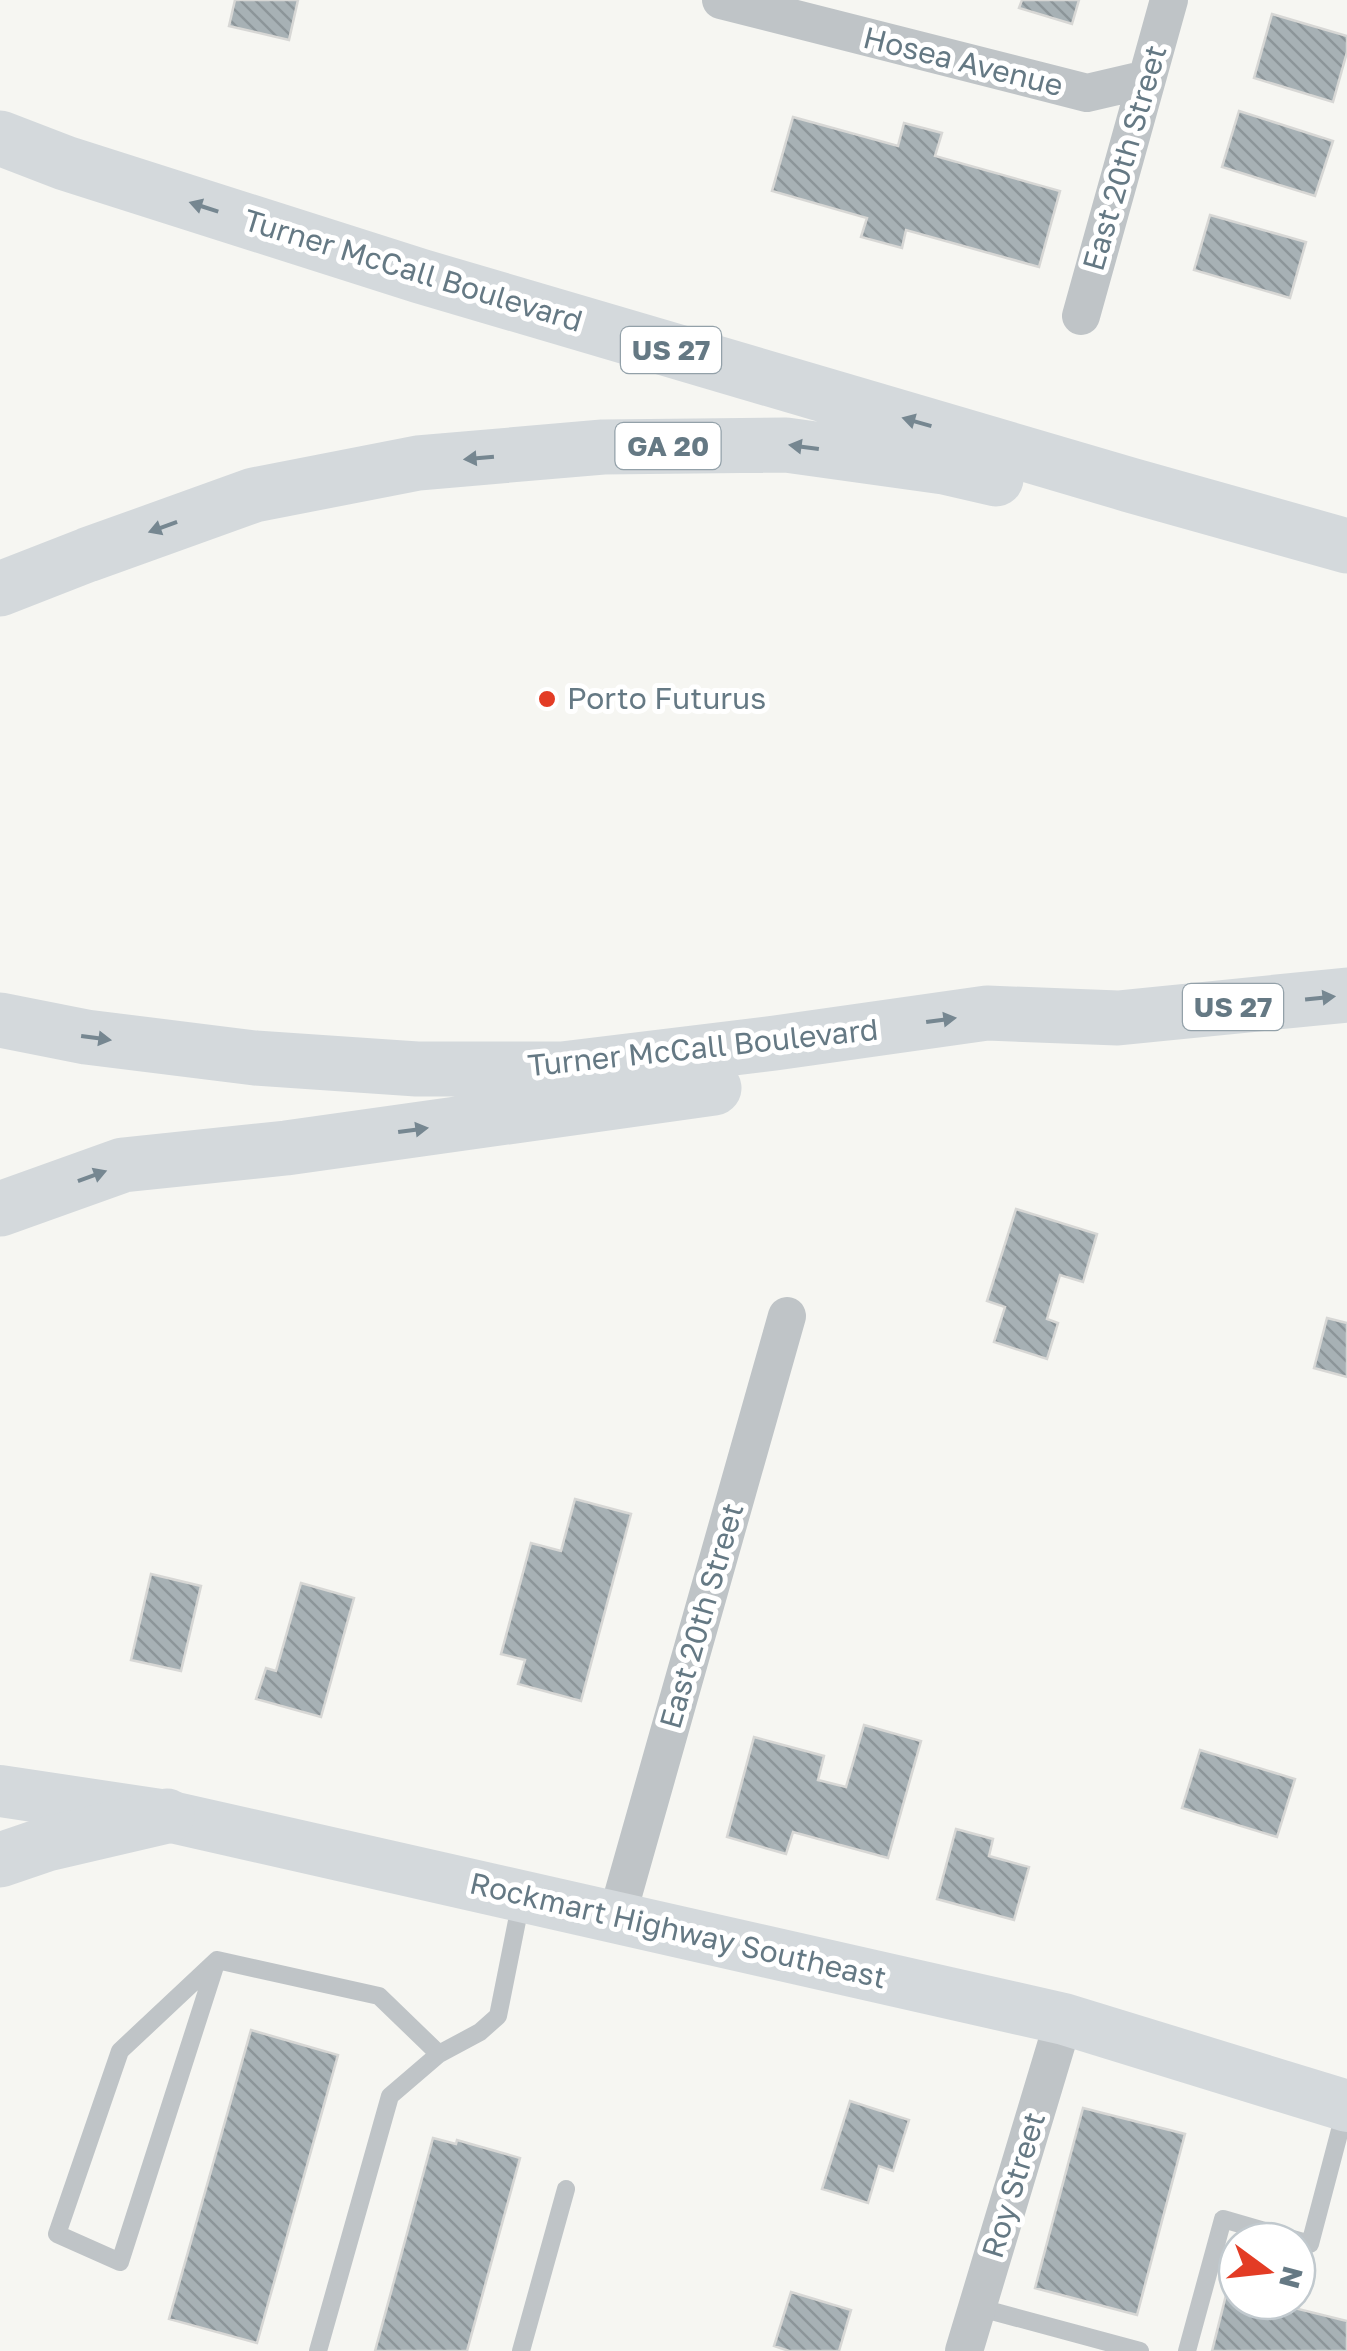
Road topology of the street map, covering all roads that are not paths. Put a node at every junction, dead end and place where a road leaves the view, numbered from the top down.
1 (721, 0) edge
2 (1170, 0) edge
3 (1147, 79) junction
4 (0, 138) edge
5 (1081, 316) dead end
6 (1347, 546) edge
7 (0, 589) edge
8 (1347, 995) edge
9 (1118, 1018) junction
10 (0, 1020) edge
11 (0, 1209) edge
12 (787, 1316) dead end
13 (0, 1790) edge
14 (168, 1816) junction
15 (0, 1860) edge
16 (522, 1895) junction
17 (617, 1916) junction
18 (217, 1960) junction
19 (1064, 2019) junction
20 (439, 2054) junction
21 (1347, 2106) edge
22 (566, 2189) dead end
23 (977, 2306) junction
24 (318, 2351) edge
25 (521, 2351) edge
26 (964, 2351) edge
27 (1140, 2351) edge
28 (1188, 2351) edge

1 - 3 street, Hosea Avenue
2 - 3 street, East 20th Street
3 - 5 street, East 20th Street
6 -> 4 highway, Turner McCall Boulevard / US 27
6 -> 7 highway, GA 20
9 -> 8 highway, Turner McCall Boulevard / US 27
10 -> 9 highway, Turner McCall Boulevard / US 27
11 -> 9 highway
12 - 17 street, East 20th Street
13 - 14 main road, Rockmart Highway Southeast
14 - 15 highway
14 - 16 main road, Rockmart Highway Southeast
16 - 17 main road, Rockmart Highway Southeast
16 - 20 lane
17 - 19 main road, Rockmart Highway Southeast
18 - 18 lane
18 - 20 lane
19 - 21 main road, Rockmart Highway Southeast
19 - 23 street, Roy Street
20 - 24 lane
21 - 28 lane
22 - 25 lane
23 - 26 street, Roy Street
23 - 27 lane

